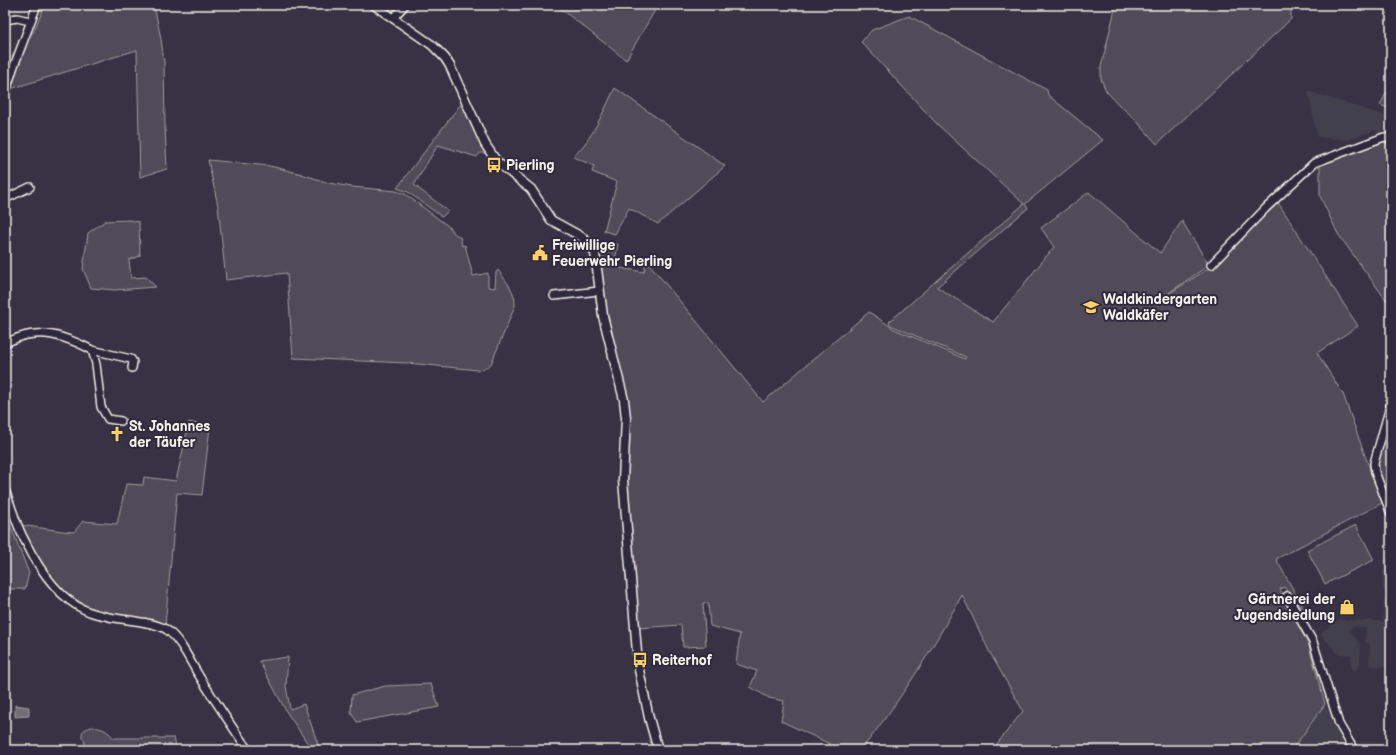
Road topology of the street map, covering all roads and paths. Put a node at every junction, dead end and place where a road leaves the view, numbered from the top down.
1 (37, 5) edge
2 (374, 5) edge
3 (404, 5) edge
4 (393, 18) junction
5 (5, 20) edge
6 (30, 22) junction
7 (5, 94) edge
8 (1391, 139) edge
9 (30, 187) dead end
10 (5, 199) edge
11 (1211, 265) dead end
12 (599, 291) junction
13 (554, 296) dead end
14 (5, 343) edge
15 (92, 350) junction
16 (132, 368) dead end
17 (1391, 403) edge
18 (121, 421) dead end
19 (5, 490) edge
20 (1391, 514) edge
21 (1287, 596) dead end
22 (248, 750) edge
23 (658, 750) edge
24 (1354, 750) edge

1 - 6 street
2 - 4 main road
3 - 4 street
4 - 12 main road
5 - 6 street
6 - 7 street
8 - 11 street
9 - 10 street
12 - 13 street
12 - 23 main road
14 - 15 street
15 - 16 street
15 - 18 street
17 - 20 street
19 - 22 street
21 - 24 street

